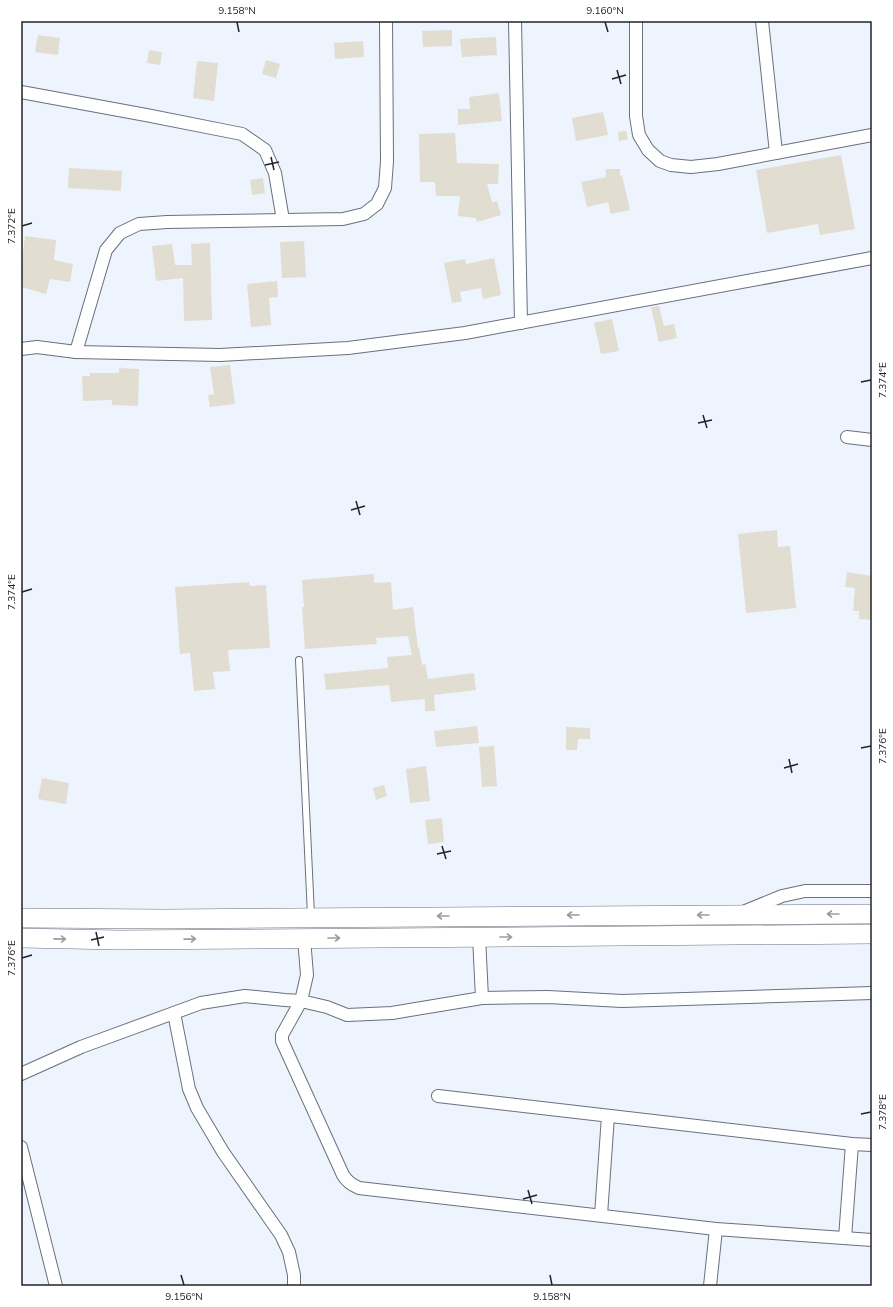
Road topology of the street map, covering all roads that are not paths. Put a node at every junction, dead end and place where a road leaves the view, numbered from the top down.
1 (386, 21) edge
2 (514, 21) edge
3 (636, 21) edge
4 (762, 21) edge
5 (21, 92) edge
6 (872, 135) edge
7 (776, 153) junction
8 (283, 220) junction
9 (872, 258) edge
10 (521, 323) junction
11 (21, 349) edge
12 (76, 352) junction
13 (847, 437) dead end
14 (872, 440) edge
15 (299, 660) dead end
16 (872, 891) edge
17 (737, 914) junction
18 (872, 914) edge
19 (311, 917) junction
20 (21, 918) edge
21 (872, 934) edge
22 (479, 937) junction
23 (21, 938) edge
24 (304, 938) junction
25 (872, 993) edge
26 (482, 998) junction
27 (301, 1001) junction
28 (174, 1013) junction
29 (21, 1074) edge
30 (438, 1096) dead end
31 (608, 1116) junction
32 (852, 1144) junction
33 (872, 1144) edge
34 (21, 1148) edge
35 (600, 1216) junction
36 (716, 1229) junction
37 (845, 1238) junction
38 (872, 1240) edge
39 (56, 1286) edge
40 (294, 1286) edge
41 (710, 1286) edge

1 - 8 street
2 - 10 street
3 - 7 street
4 - 7 street
5 - 8 street
6 - 7 street
8 - 12 street
9 - 10 street
10 - 12 street
11 - 12 street
13 - 14 street
15 - 19 lane
16 - 17 street
18 -> 17 main road
17 -> 19 main road
19 - 20 main road
22 -> 21 main road
24 -> 22 main road
22 - 26 street
23 -> 24 main road
24 - 27 street
25 - 26 street
26 - 27 street
27 - 28 street
27 - 35 street
28 - 29 street
28 - 40 street
30 - 31 street
31 - 32 street
31 - 35 street
32 - 33 street
32 - 37 street
34 - 39 street
35 - 36 street
36 - 37 street
36 - 41 street
37 - 38 street

